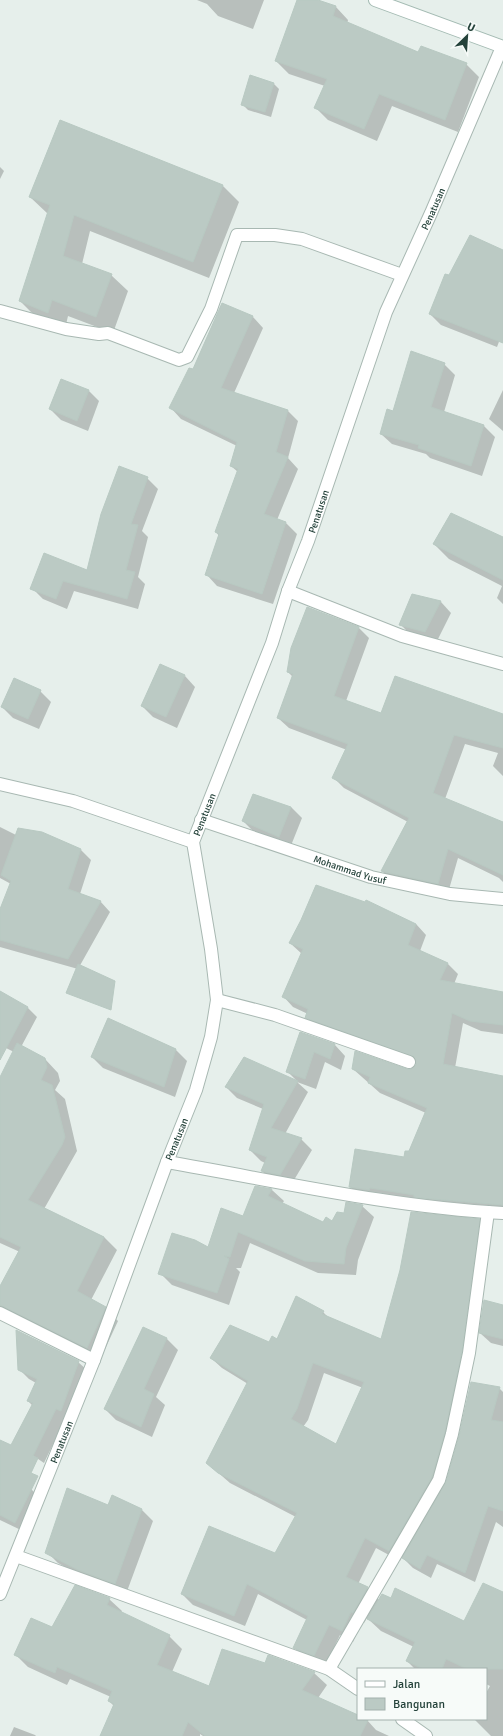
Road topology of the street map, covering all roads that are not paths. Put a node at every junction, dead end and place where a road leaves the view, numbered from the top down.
1 (375, 0) edge
2 (503, 47) edge
3 (402, 275) junction
4 (0, 311) edge
5 (288, 591) junction
6 (503, 664) edge
7 (0, 784) edge
8 (201, 820) junction
9 (192, 842) junction
10 (503, 898) edge
11 (217, 1000) junction
12 (408, 1062) dead end
13 (167, 1162) junction
14 (488, 1212) junction
15 (503, 1213) edge
16 (0, 1312) edge
17 (94, 1360) junction
18 (16, 1556) junction
19 (0, 1594) edge
20 (329, 1669) junction
21 (357, 1688) edge
22 (403, 1720) edge
23 (426, 1736) edge

1 - 2 street
2 - 3 street, Penatusan
3 - 4 street
3 - 5 street, Penatusan
5 - 6 street
5 - 8 street, Penatusan
7 - 9 street
8 - 9 street, Penatusan
8 - 10 street, Mohammad Yusuf
9 - 11 street, Penatusan
11 - 12 street
11 - 13 street, Penatusan
13 - 14 street
13 - 17 street, Penatusan
14 - 15 street
14 - 20 street
16 - 17 street
17 - 18 street, Penatusan
18 - 19 street, Penatusan
18 - 20 street
20 - 21 street
22 - 23 street

